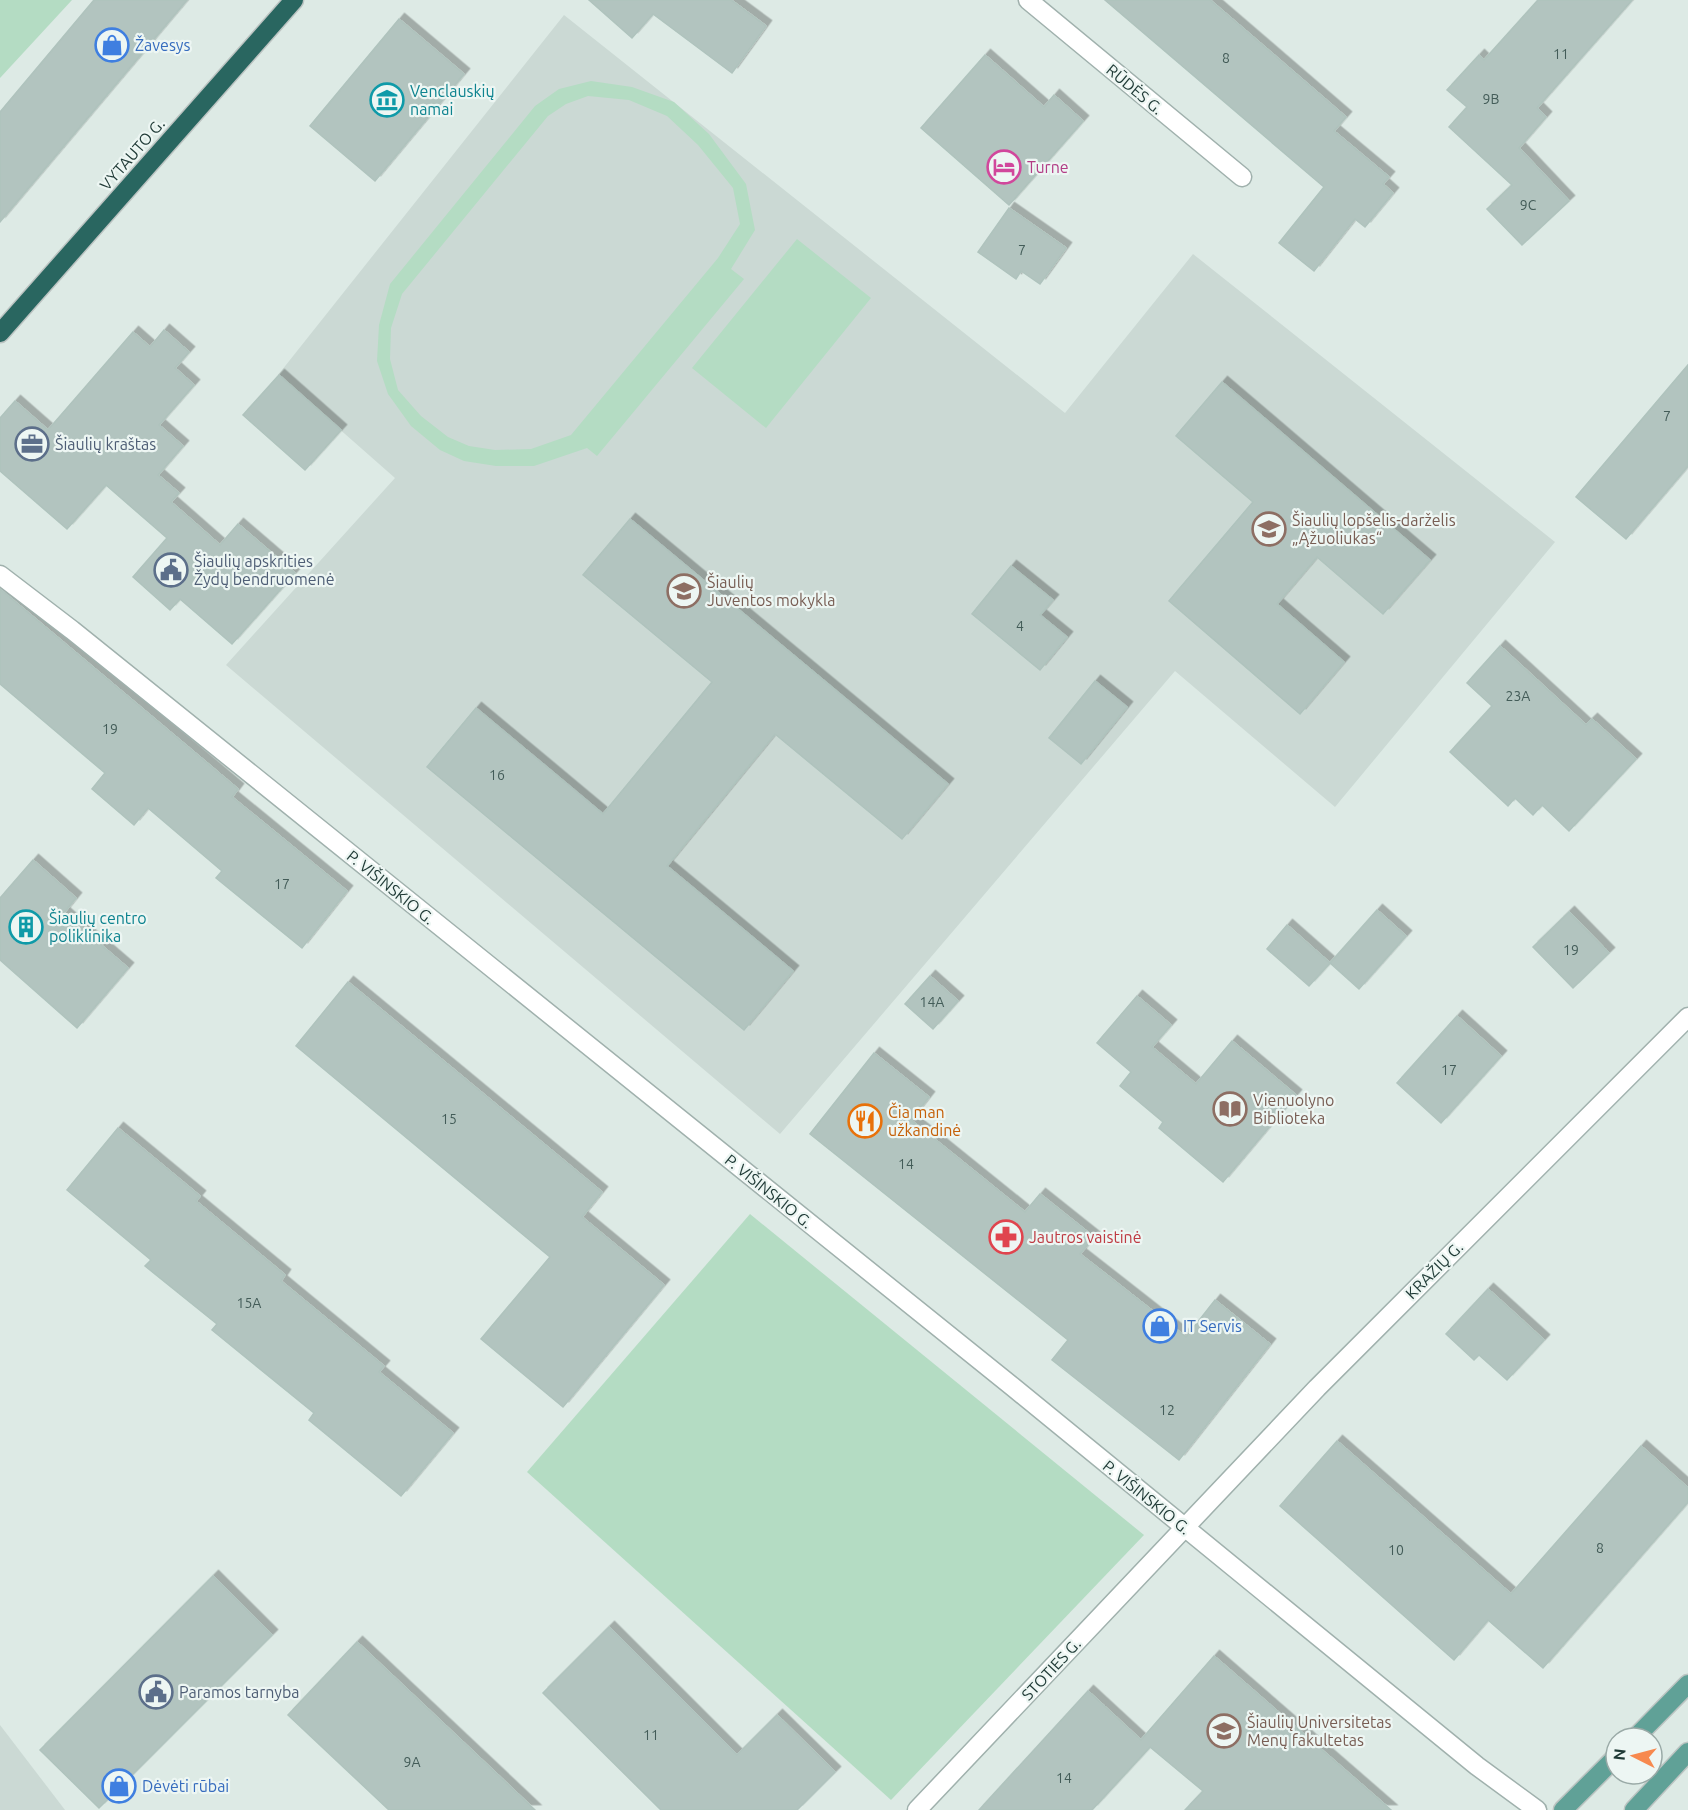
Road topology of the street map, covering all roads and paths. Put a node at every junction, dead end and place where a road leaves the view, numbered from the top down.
1 (294, 0) edge
2 (1028, 0) edge
3 (1242, 177) dead end
4 (0, 333) edge
5 (0, 575) edge
6 (1688, 1017) edge
7 (1184, 1528) junction
8 (1688, 1684) edge
9 (1647, 1726) edge
10 (1688, 1752) edge
11 (1604, 1769) edge
12 (917, 1810) edge
13 (1537, 1810) edge
14 (1563, 1810) edge
15 (1634, 1810) edge

1 - 4 highway, VYTAUTO G.
2 - 3 street, RŪDĖS G.
5 - 7 street, P. VIŠINSKIO G.
6 - 7 street, KRAŽIŲ G.
7 - 12 street, STOTIES G.
7 - 13 street, P. VIŠINSKIO G.
8 - 9 main road
10 - 15 main road
11 - 14 main road

